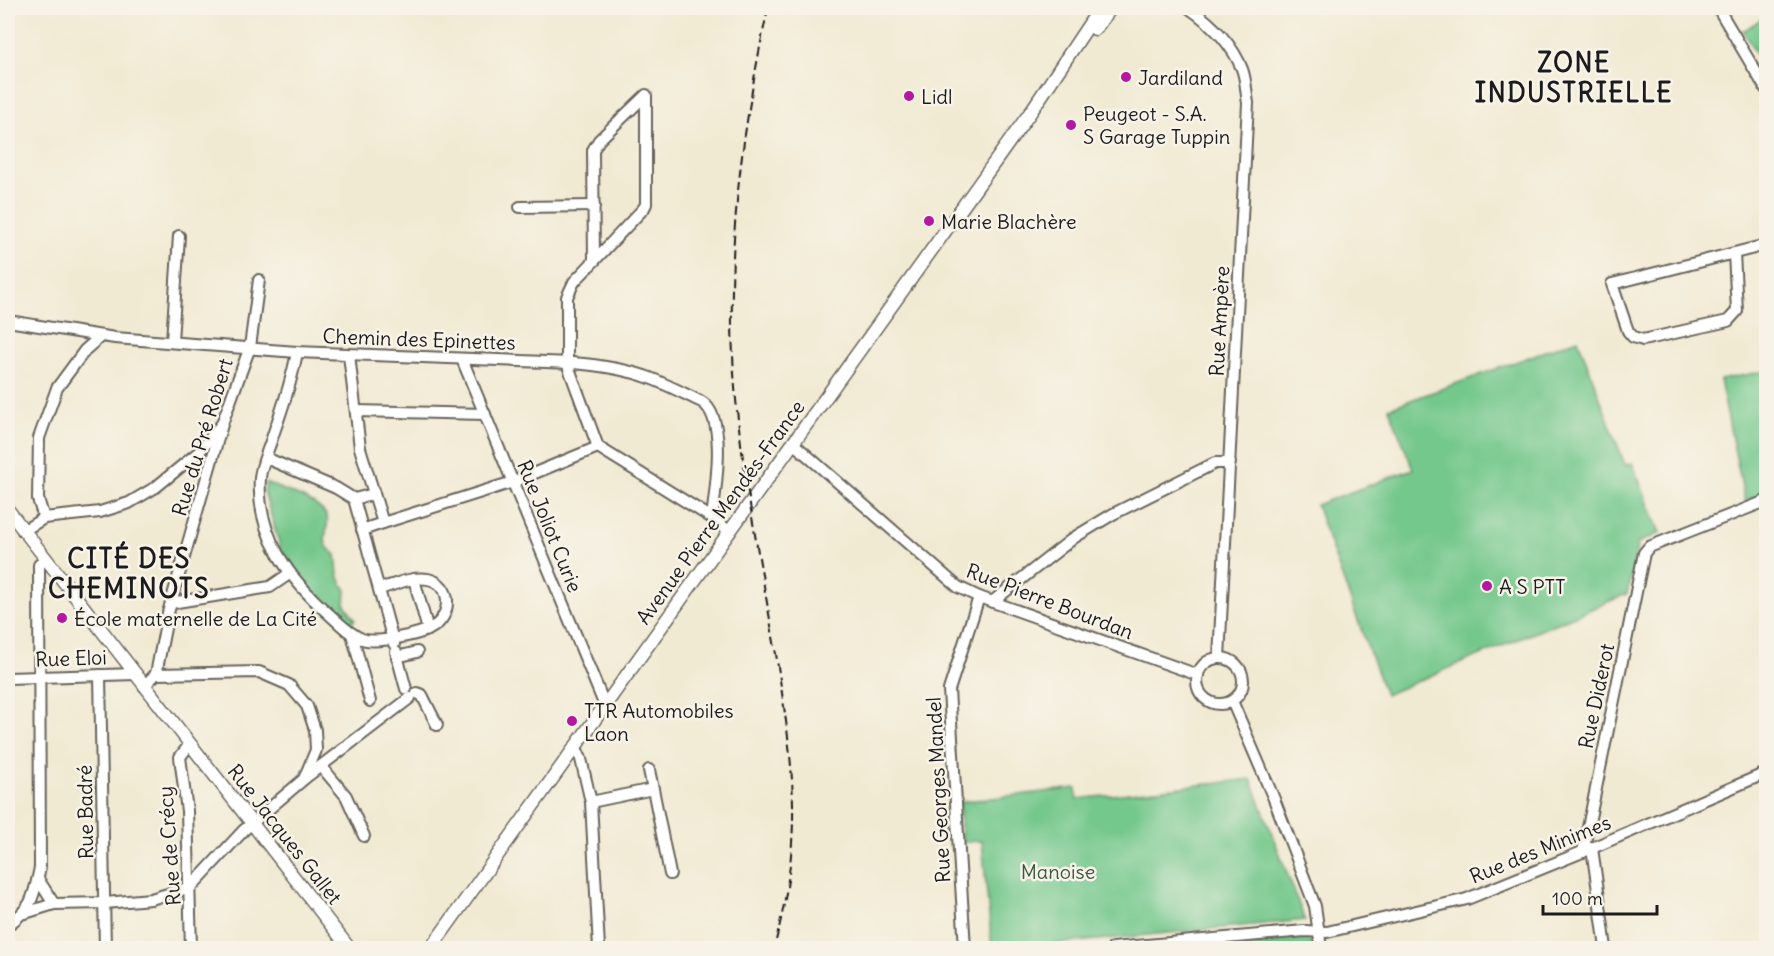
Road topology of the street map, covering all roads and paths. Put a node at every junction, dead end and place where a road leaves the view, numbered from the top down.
1 (1100, 8) edge
2 (1111, 8) edge
3 (1189, 8) edge
4 (1718, 8) edge
5 (1767, 89) edge
6 (1040, 99) junction
7 (594, 206) junction
8 (520, 207) dead end
9 (179, 236) dead end
10 (1767, 245) edge
11 (1734, 253) junction
12 (594, 261) junction
13 (260, 280) dead end
14 (8, 321) edge
15 (101, 336) junction
16 (172, 341) junction
17 (249, 347) junction
18 (297, 352) junction
19 (349, 355) junction
20 (462, 359) junction
21 (567, 363) junction
22 (356, 411) junction
23 (485, 414) junction
24 (223, 421) junction
25 (794, 444) junction
26 (598, 447) junction
27 (266, 458) junction
28 (1230, 463) junction
29 (513, 482) junction
30 (374, 494) junction
31 (354, 499) junction
32 (1767, 501) edge
33 (8, 510) edge
34 (44, 518) junction
35 (712, 518) junction
36 (383, 523) junction
37 (16, 525) edge
38 (362, 530) junction
39 (730, 532) junction
40 (45, 559) junction
41 (289, 574) junction
42 (414, 579) junction
43 (379, 589) junction
44 (979, 597) junction
45 (992, 602) junction
46 (171, 603) junction
47 (428, 630) junction
48 (352, 634) junction
49 (395, 648) junction
50 (417, 652) dead end
51 (1219, 658) junction
52 (135, 674) junction
53 (156, 674) junction
54 (99, 675) junction
55 (1198, 675) junction
56 (41, 677) junction
57 (8, 678) edge
58 (144, 686) junction
59 (411, 694) junction
60 (370, 701) dead end
61 (1232, 701) junction
62 (605, 706) junction
63 (437, 725) dead end
64 (190, 744) junction
65 (576, 748) junction
66 (316, 750) junction
67 (325, 764) junction
68 (649, 770) dead end
69 (1767, 772) edge
70 (304, 779) junction
71 (653, 789) junction
72 (591, 802) junction
73 (251, 823) junction
74 (364, 836) dead end
75 (1588, 850) junction
76 (670, 874) dead end
77 (38, 879) junction
78 (191, 887) junction
79 (105, 903) junction
80 (54, 904) junction
81 (25, 913) junction
82 (8, 925) edge
83 (1319, 932) junction
84 (105, 948) edge
85 (191, 948) edge
86 (349, 948) edge
87 (431, 948) edge
88 (599, 948) edge
89 (964, 948) edge
90 (1113, 948) edge
91 (1321, 948) edge
92 (1606, 948) edge

1 - 6 main road, Avenue Pierre Mendés-France
2 - 6 main road, Avenue Pierre Mendés-France
3 - 28 street, Rue Ampère
4 - 5 street
6 - 25 main road, Avenue Pierre Mendés-France
7 - 8 street
7 - 12 street
7 - 12 street
9 - 16 street
10 - 11 street
11 - 11 street
12 - 21 street
13 - 17 street, Rue du Pré Robert
14 - 15 street, Chemin des Epinettes
15 - 16 street, Chemin des Epinettes
15 - 34 street
16 - 17 street, Chemin des Epinettes
17 - 18 street, Chemin des Epinettes
17 - 24 street, Rue du Pré Robert
18 - 19 street, Chemin des Epinettes
18 - 27 street
19 - 20 street, Chemin des Epinettes
19 - 22 street
20 - 21 street, Chemin des Epinettes
20 - 23 street, Rue Joliot Curie
21 - 26 street
21 - 35 street, Chemin des Epinettes
22 - 23 street
22 - 30 street
23 - 29 street, Rue Joliot Curie
24 - 34 street
24 - 46 street, Rue du Pré Robert
25 - 39 main road, Avenue Pierre Mendés-France
25 - 44 street, Rue Pierre Bourdan
26 - 29 street
26 - 35 street
27 - 31 street
27 - 41 street
28 - 45 street
28 - 51 street, Rue Ampère
29 - 36 street
29 - 62 street, Rue Joliot Curie
30 - 31 street
30 - 36 street
31 - 38 street
32 - 75 street, Rue Diderot
33 - 37 main road, Rue Jacques Gallet
34 - 37 street
35 - 39 street
36 - 38 street
37 - 40 main road, Rue Jacques Gallet
38 - 43 street
39 - 62 main road, Avenue Pierre Mendés-France
40 - 52 main road, Rue Jacques Gallet
40 - 56 street
41 - 46 street
41 - 48 street
42 - 43 street
42 - 47 street
42 - 47 street
43 - 49 street
44 - 45 street, Rue Pierre Bourdan
44 - 89 street, Rue Georges Mandel
45 - 55 street, Rue Pierre Bourdan
46 - 53 street, Rue du Pré Robert
47 - 49 street
48 - 49 street
48 - 60 street
49 - 50 street
49 - 59 street
51 - 55 street
51 - 61 street
52 - 54 street, Rue Eloi
52 - 58 main road, Rue Jacques Gallet
53 - 58 street
53 - 66 street
54 - 56 street, Rue Eloi
54 - 79 street, Rue Badré
55 - 61 street
56 - 57 street, Rue Eloi
56 - 77 street
58 - 64 main road, Rue Jacques Gallet
59 - 63 street
59 - 67 street
61 - 83 street
62 - 65 main road, Avenue Pierre Mendés-France
64 - 73 main road, Rue Jacques Gallet
64 - 78 street, Rue de Crécy
65 - 72 street
65 - 87 main road, Avenue Pierre Mendés-France
66 - 67 street
66 - 70 street
67 - 70 street
67 - 74 street
68 - 71 street
69 - 75 street, Rue des Minimes
70 - 73 street
71 - 72 street
71 - 76 street
72 - 88 street
73 - 78 street
73 - 86 main road, Rue Jacques Gallet
75 - 83 street, Rue des Minimes
75 - 92 street, Rue Diderot
77 - 80 street
77 - 81 street
78 - 79 street
78 - 85 street, Rue de Crécy
79 - 80 street
79 - 84 street, Rue Badré
80 - 81 street
81 - 82 street
83 - 90 street, Rue des Minimes
83 - 91 street

